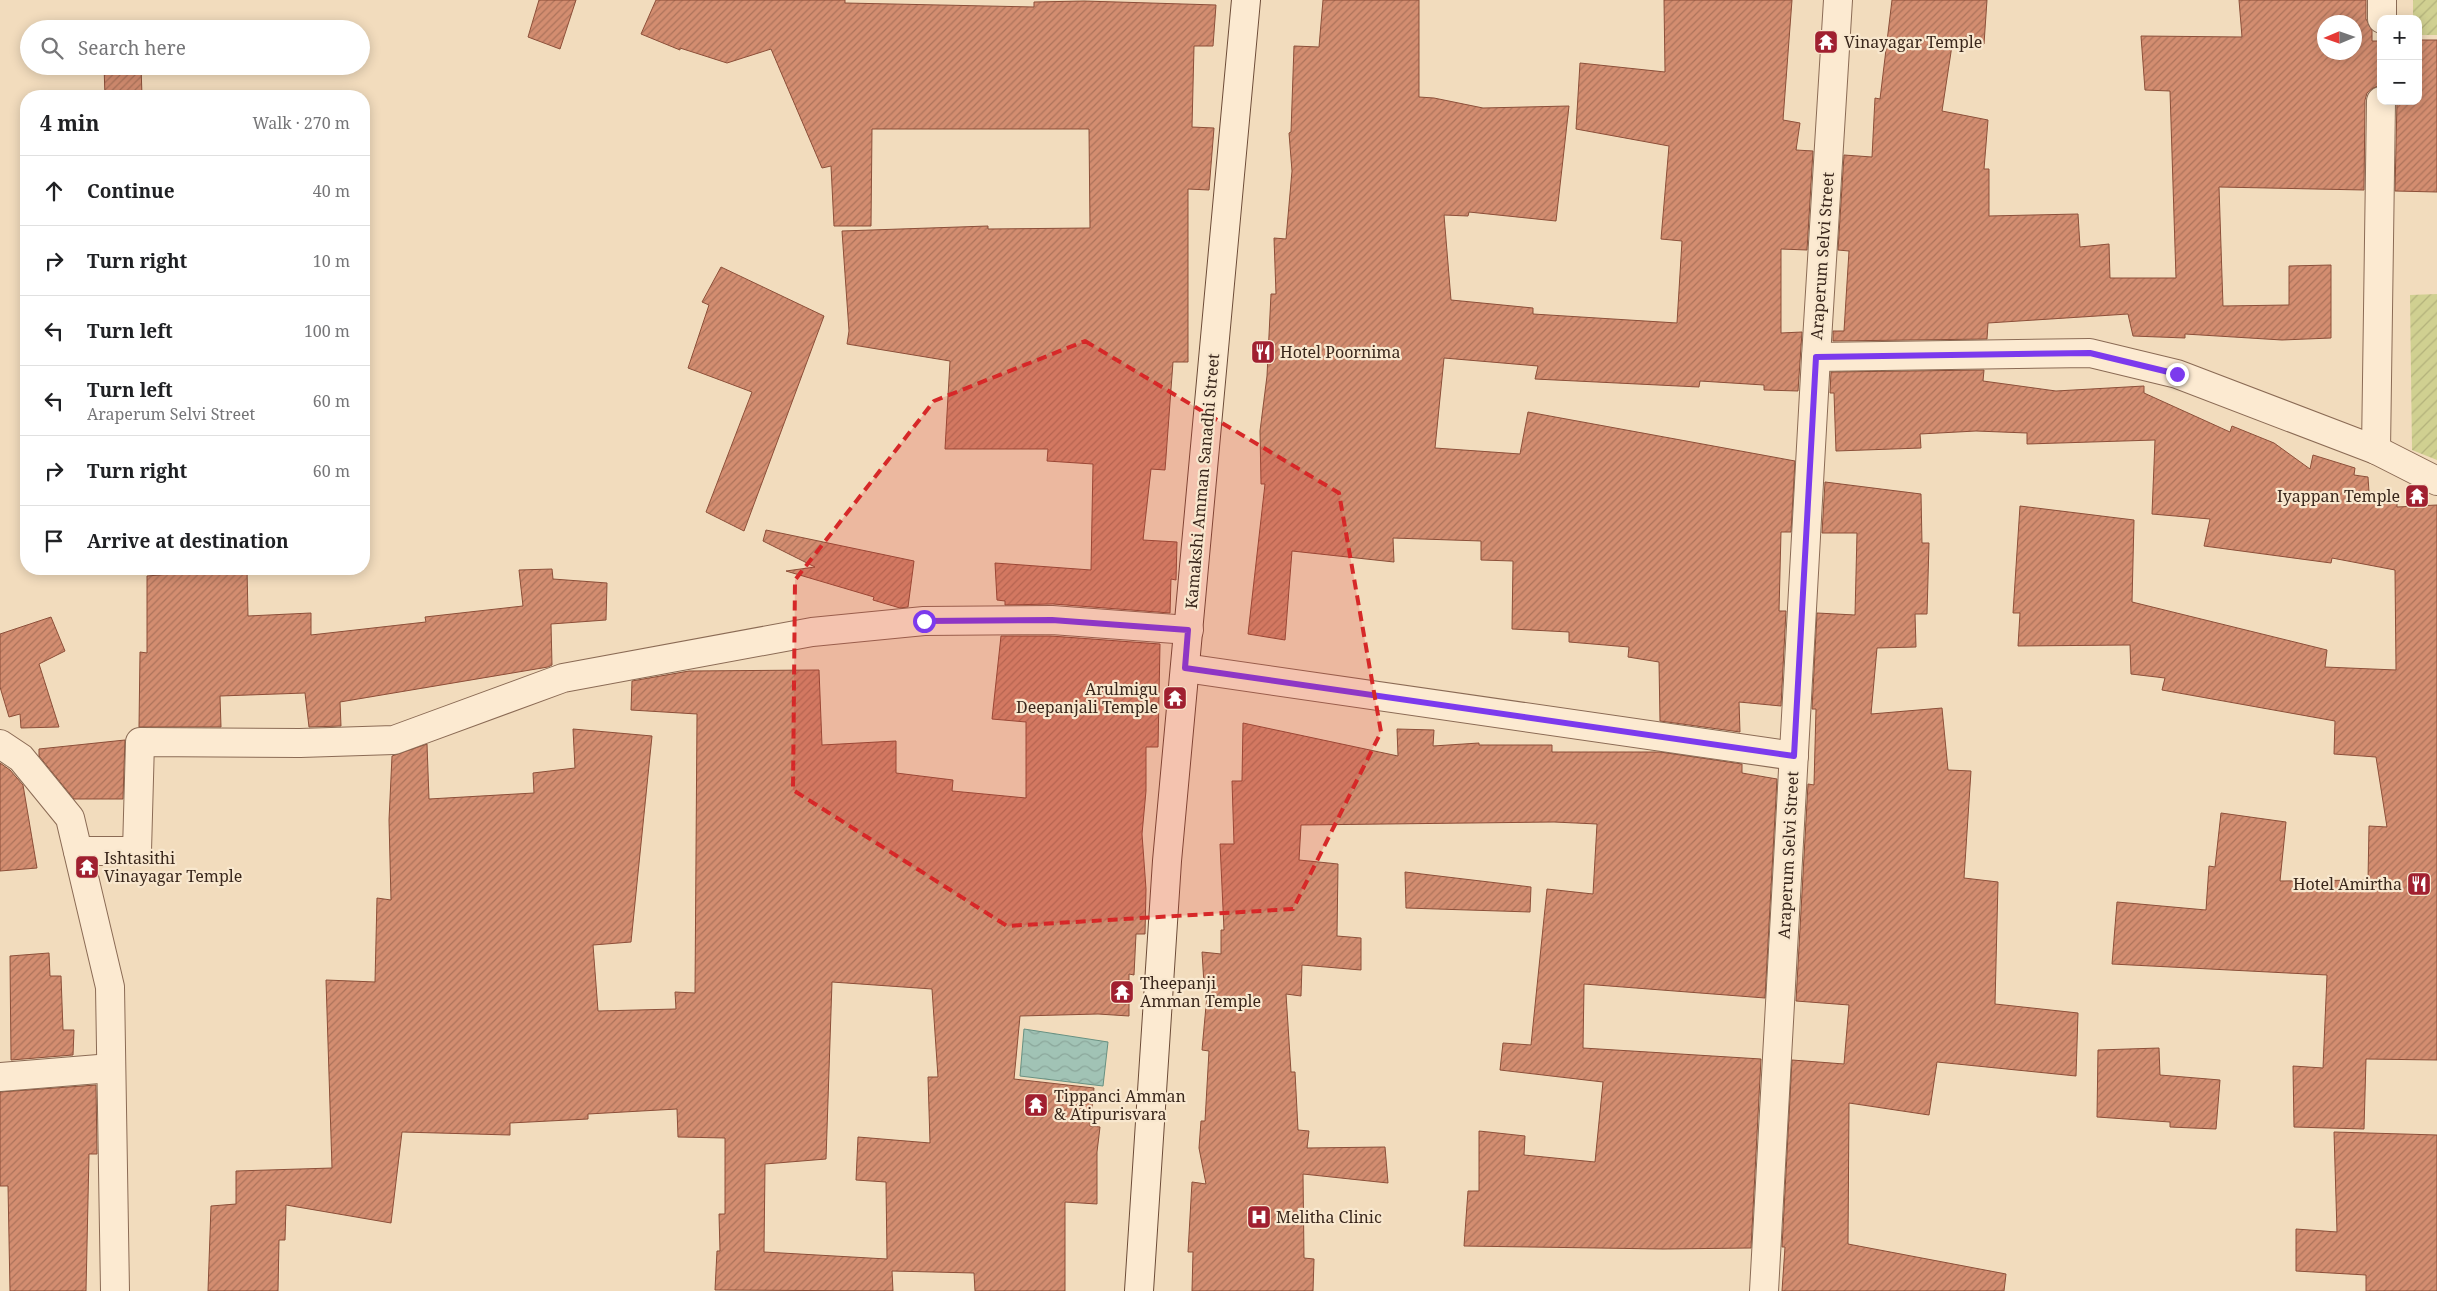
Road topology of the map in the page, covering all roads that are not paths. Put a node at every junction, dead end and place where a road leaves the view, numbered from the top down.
1 (1246, 0) edge
2 (1838, 0) edge
3 (2382, 0) edge
4 (2382, 15) edge
5 (2381, 105) edge
6 (1816, 357) junction
7 (2376, 450) junction
8 (2437, 481) edge
9 (1188, 630) junction
10 (1185, 668) junction
11 (0, 744) edge
12 (1794, 756) junction
13 (78, 851) junction
14 (111, 1068) junction
15 (0, 1077) edge
16 (115, 1291) edge
17 (1140, 1291) edge
18 (1764, 1291) edge

1 - 9 street, Kamakshi Amman Sanadhi Street
2 - 6 street, Araperum Selvi Street
3 - 4 street
5 - 7 street
6 - 7 street
6 - 12 street, Araperum Selvi Street
7 - 8 street
9 - 10 street, Kamakshi Amman Sanadhi Street
9 - 13 street
10 - 12 street
10 - 17 street, Kamakshi Amman Sanadhi Street
11 - 13 street
12 - 18 street, Araperum Selvi Street
13 - 14 street
14 - 15 street
14 - 16 street

